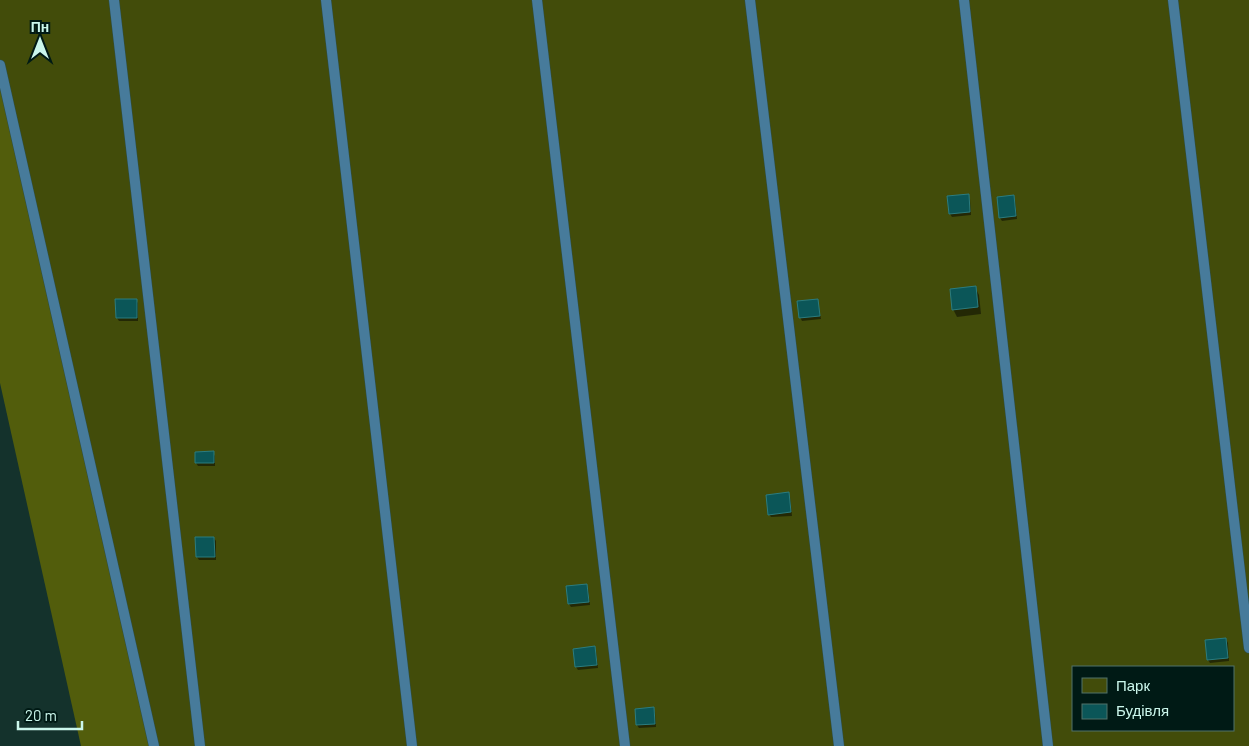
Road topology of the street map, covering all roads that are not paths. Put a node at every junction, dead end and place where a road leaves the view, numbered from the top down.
1 (114, 0) edge
2 (326, 0) edge
3 (537, 0) edge
4 (750, 0) edge
5 (964, 0) edge
6 (1172, 0) edge
7 (0, 65) edge
8 (1249, 648) edge
9 (154, 746) edge
10 (200, 746) edge
11 (412, 746) edge
12 (625, 746) edge
13 (839, 746) edge
14 (1048, 746) edge

1 - 10 lane
2 - 11 lane
3 - 12 lane
4 - 13 lane
5 - 14 lane
6 - 8 lane
7 - 9 lane

